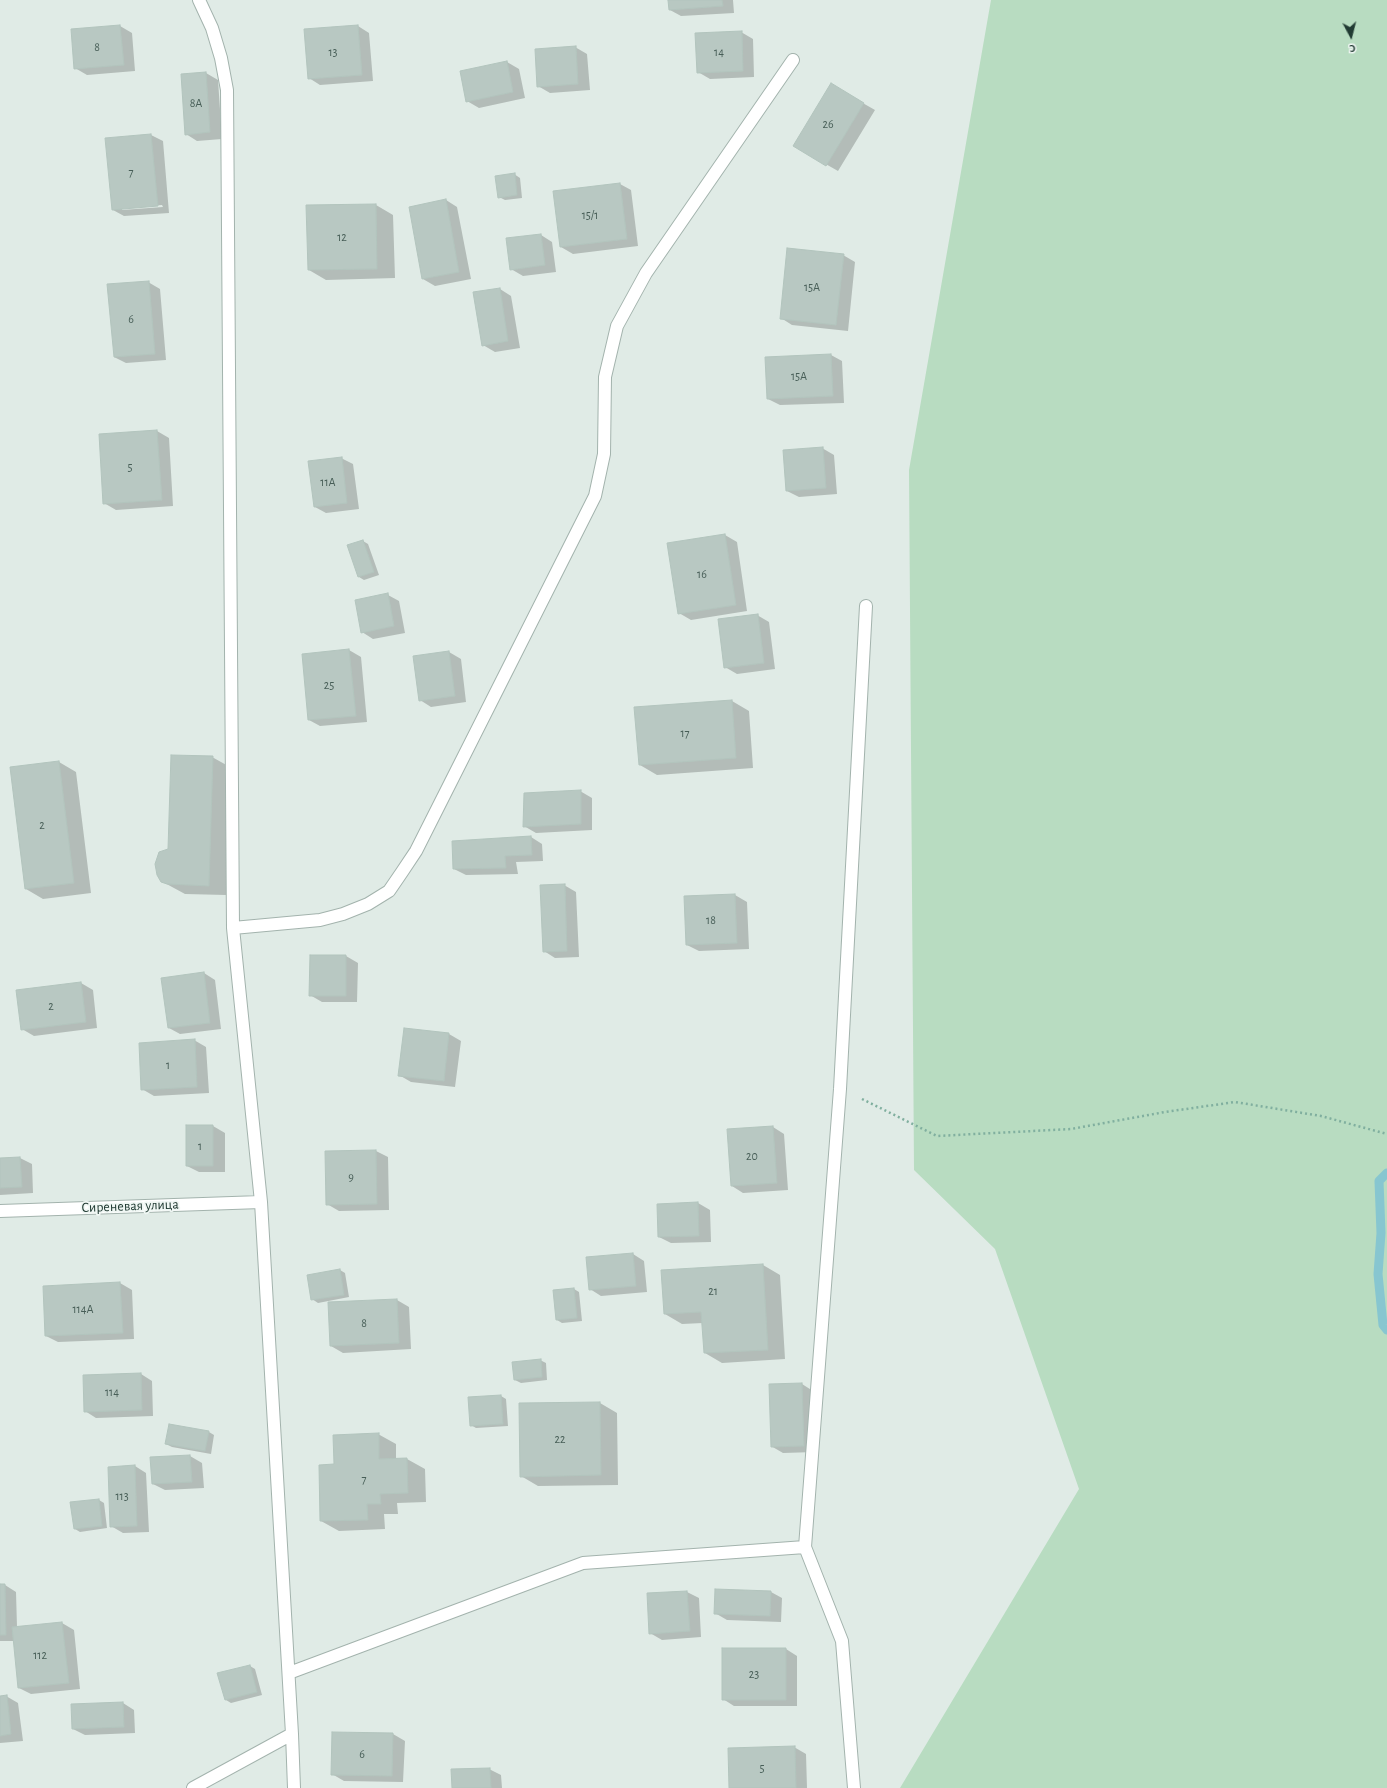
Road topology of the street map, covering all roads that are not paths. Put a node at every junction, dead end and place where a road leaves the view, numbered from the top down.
1 (199, 0) edge
2 (793, 60) dead end
3 (866, 606) dead end
4 (233, 928) junction
5 (261, 1202) junction
6 (0, 1211) edge
7 (804, 1547) junction
8 (289, 1673) junction
9 (292, 1734) junction
10 (192, 1788) edge
11 (294, 1788) edge
12 (854, 1788) edge

1 - 4 lane
2 - 4 lane
3 - 7 lane
4 - 5 lane
5 - 6 lane, Сиреневая улица
5 - 8 lane
7 - 8 lane
7 - 12 lane
8 - 9 lane
9 - 10 lane
9 - 11 lane

